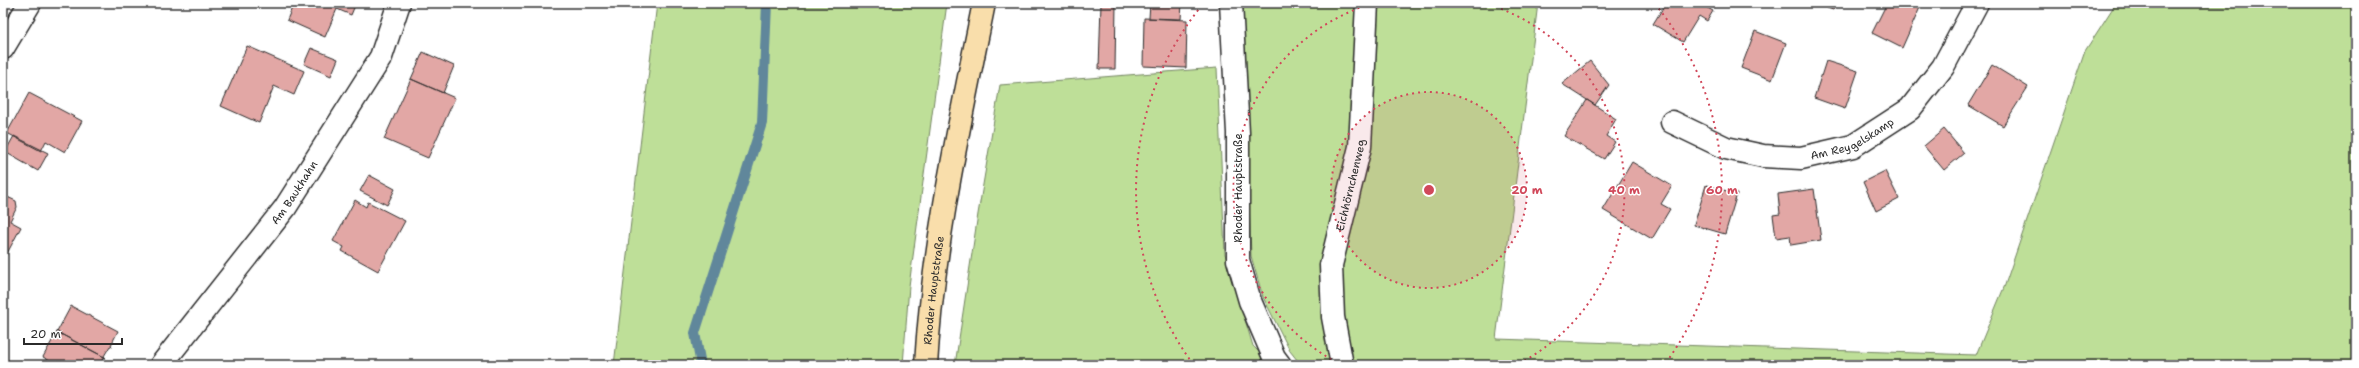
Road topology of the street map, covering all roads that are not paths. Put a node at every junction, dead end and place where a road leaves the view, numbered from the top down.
1 (30, 3) edge
2 (399, 3) edge
3 (984, 3) edge
4 (1231, 3) edge
5 (1367, 3) edge
6 (1977, 3) edge
7 (3, 48) edge
8 (1672, 122) dead end
9 (161, 365) edge
10 (926, 365) edge
11 (1280, 365) edge
12 (1342, 365) edge

1 - 7 street
2 - 9 street, Am Baukhahn
3 - 10 main road, Rhoder Hauptstraße
4 - 11 street, Rhoder Hauptstraße
5 - 12 street, Eichhörnchenweg
6 - 8 street, Am Reygelskamp

